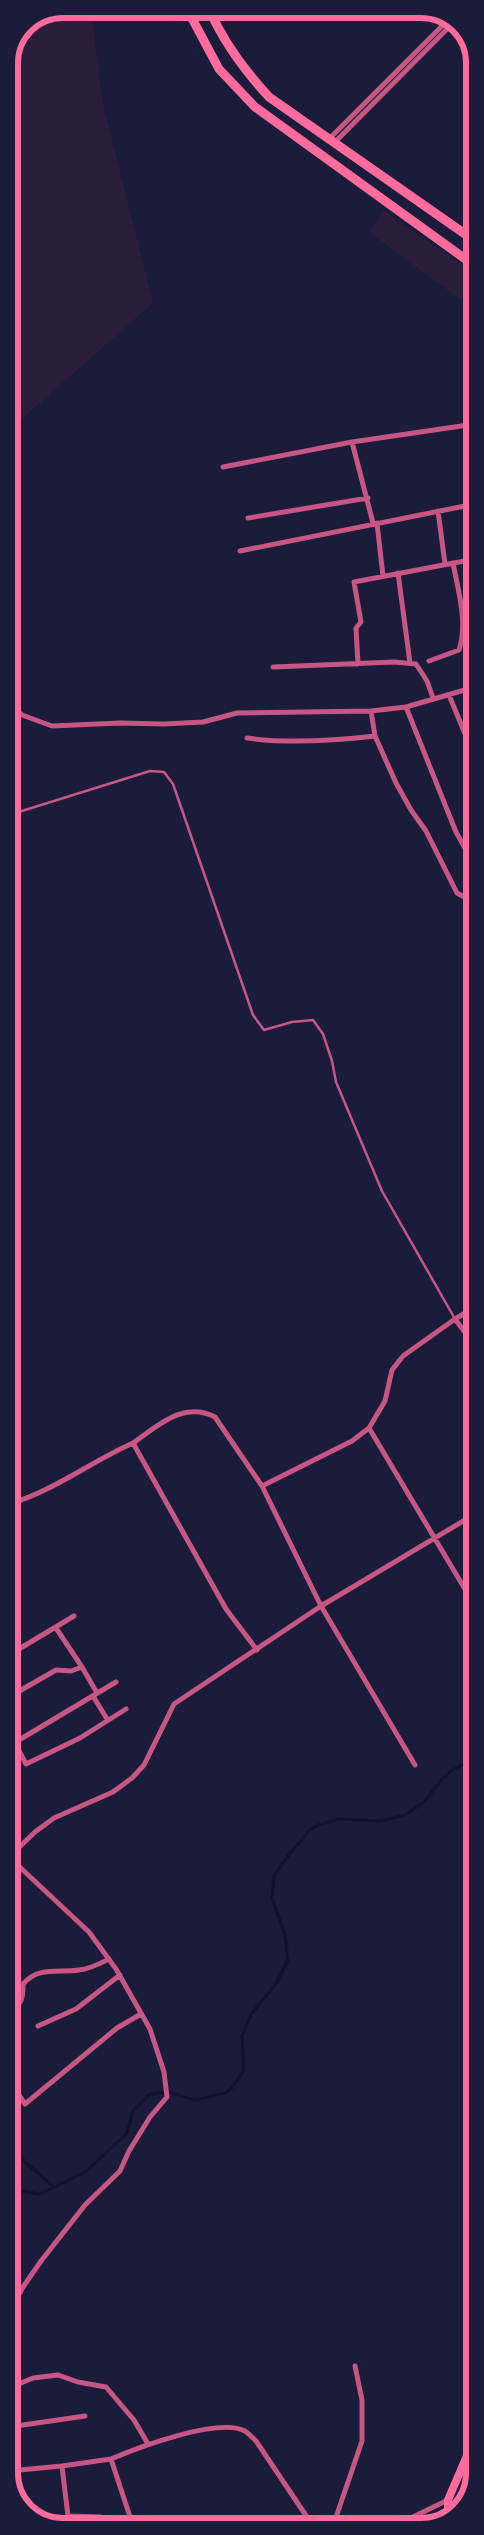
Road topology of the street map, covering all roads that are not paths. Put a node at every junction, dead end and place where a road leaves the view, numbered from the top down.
1 (192, 18) edge
2 (213, 18) edge
3 (444, 23) edge
4 (449, 27) edge
5 (332, 141) junction
6 (466, 235) edge
7 (466, 259) edge
8 (466, 425) edge
9 (352, 442) junction
10 (223, 467) dead end
11 (368, 498) junction
12 (466, 506) edge
13 (438, 511) junction
14 (248, 518) dead end
15 (375, 523) junction
16 (240, 551) dead end
17 (466, 561) edge
18 (453, 563) junction
19 (445, 564) junction
20 (398, 573) junction
21 (384, 576) junction
22 (466, 621) edge
23 (463, 622) junction
24 (429, 661) dead end
25 (410, 663) junction
26 (358, 664) junction
27 (273, 668) dead end
28 (466, 690) edge
29 (449, 695) junction
30 (433, 698) junction
31 (406, 707) junction
32 (371, 711) junction
33 (18, 712) edge
34 (375, 736) junction
35 (466, 736) edge
36 (247, 738) dead end
37 (18, 813) edge
38 (466, 850) edge
39 (466, 898) edge
40 (466, 1312) edge
41 (455, 1319) junction
42 (466, 1334) edge
43 (369, 1428) junction
44 (133, 1443) junction
45 (262, 1486) junction
46 (18, 1500) edge
47 (466, 1519) edge
48 (433, 1537) junction
49 (466, 1591) edge
50 (321, 1606) junction
51 (74, 1616) dead end
52 (56, 1628) junction
53 (18, 1650) edge
54 (257, 1650) junction
55 (82, 1667) junction
56 (116, 1682) dead end
57 (18, 1692) edge
58 (95, 1694) junction
59 (126, 1709) dead end
60 (107, 1719) junction
61 (18, 1741) edge
62 (18, 1749) edge
63 (415, 1765) dead end
64 (18, 1848) edge
65 (18, 1865) edge
66 (109, 1959) junction
67 (120, 1975) junction
68 (18, 2004) edge
69 (141, 2014) junction
70 (38, 2026) dead end
71 (18, 2094) edge
72 (18, 2296) edge
73 (355, 2366) dead end
74 (18, 2384) edge
75 (85, 2416) dead end
76 (18, 2426) edge
77 (148, 2444) junction
78 (111, 2458) junction
79 (466, 2458) edge
80 (62, 2466) junction
81 (18, 2470) edge
82 (448, 2500) junction
83 (448, 2509) edge
84 (68, 2516) joint
85 (101, 2517) edge
86 (130, 2517) edge
87 (307, 2518) edge
88 (336, 2518) edge
89 (411, 2518) edge

1 - 7 highway
2 - 5 highway
3 - 5 street
4 - 5 street
5 - 6 highway
8 - 9 street
9 - 10 street
9 - 11 street
11 - 14 street
11 - 15 street
12 - 13 street
13 - 15 street
13 - 19 street
15 - 16 street
15 - 21 street
17 - 18 street
18 - 19 street
18 - 23 street
19 - 20 street
20 - 21 street
20 - 25 street
21 - 26 street
22 - 23 street
23 - 24 street
25 - 26 street
25 - 30 street
26 - 27 street
28 - 29 street
29 - 30 street
29 - 35 street
30 - 31 street
31 - 32 street
31 - 38 street
32 - 33 street
32 - 34 street
34 - 36 street
34 - 39 street
37 - 41 lane
40 - 41 street
41 - 42 street
41 - 43 street
43 - 45 street
43 - 48 street
44 - 45 street
44 - 46 street
44 - 54 street
45 - 50 street
47 - 48 street
48 - 49 street
48 - 50 street
50 - 54 street
50 - 63 street
51 - 52 street
52 - 53 street
52 - 55 street
54 - 64 street
55 - 57 street
55 - 58 street
56 - 58 street
58 - 60 street
58 - 61 street
59 - 60 street
60 - 62 street
65 - 66 street
66 - 67 street
66 - 68 street
67 - 69 street
67 - 70 street
69 - 71 street
69 - 72 street
73 - 88 street
74 - 77 street
75 - 76 street
77 - 78 street
77 - 87 street
78 - 80 street
78 - 86 street
79 - 82 main road
80 - 81 street
80 - 84 street
82 - 83 main road
82 - 89 street
84 - 85 street

